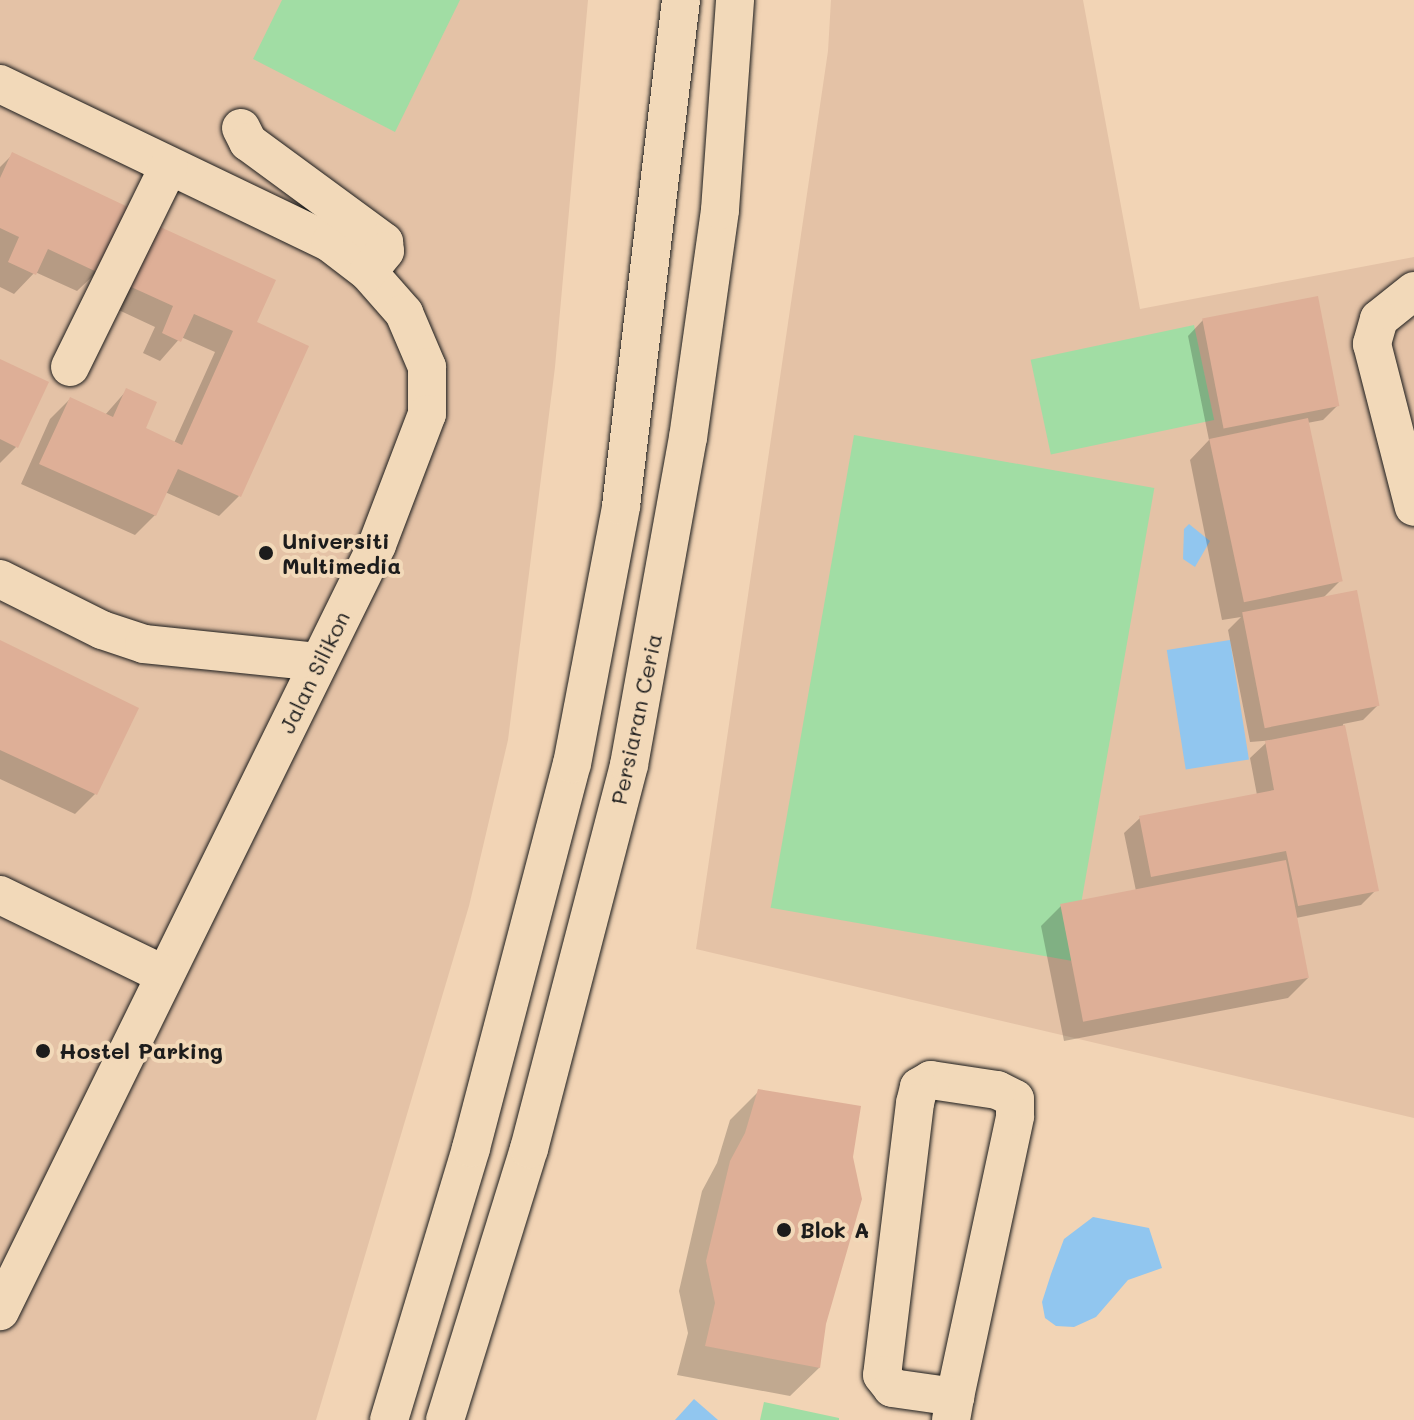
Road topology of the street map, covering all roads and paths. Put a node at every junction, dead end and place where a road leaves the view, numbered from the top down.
1 (681, 0) edge
2 (735, 0) edge
3 (0, 84) edge
4 (241, 128) dead end
5 (169, 166) junction
6 (368, 272) junction
7 (1414, 291) edge
8 (70, 367) dead end
9 (1414, 507) edge
10 (0, 579) edge
11 (317, 662) junction
12 (0, 895) edge
13 (165, 975) junction
14 (0, 1311) edge
15 (953, 1409) edge
16 (389, 1420) edge
17 (445, 1420) edge

1 - 16 street
2 - 17 street, Persiaran Ceria
3 - 5 street, Jalan Silikon
4 - 6 street
5 - 6 street, Jalan Silikon
5 - 8 street
6 - 11 street, Jalan Silikon
7 - 9 street
10 - 11 street
11 - 13 street, Jalan Silikon
12 - 13 street
13 - 14 street, Jalan Silikon
15 - 15 street

